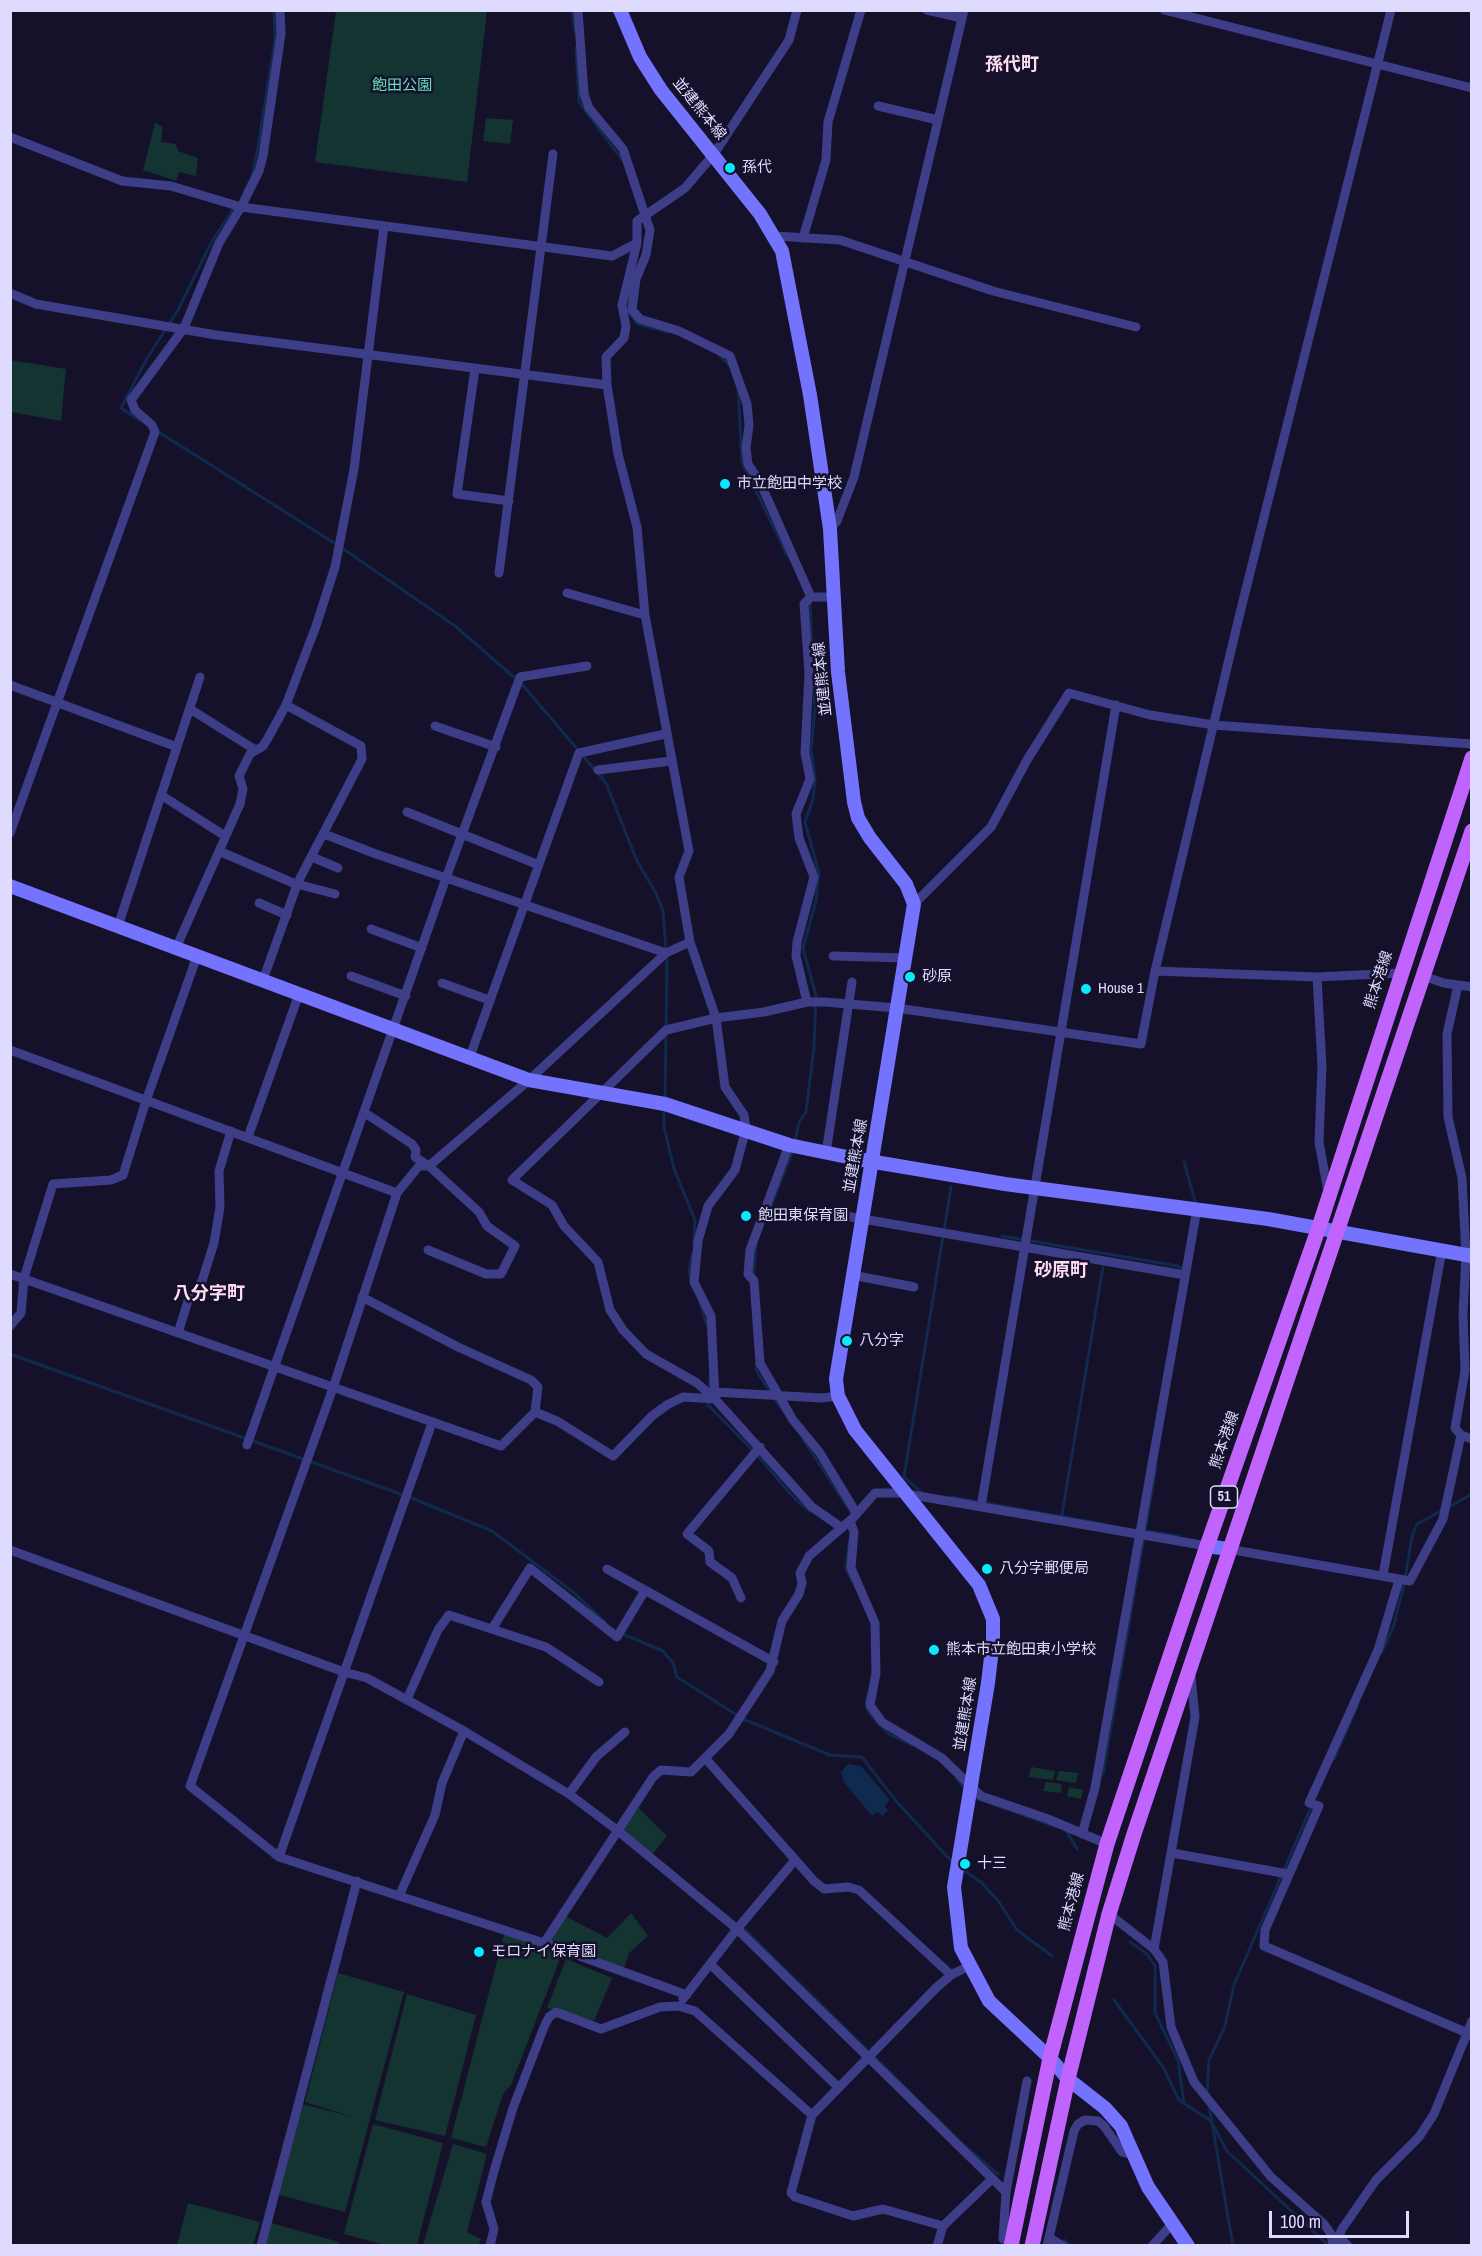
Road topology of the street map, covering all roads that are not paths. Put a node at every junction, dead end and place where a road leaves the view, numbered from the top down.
1 (280, 10) edge
2 (578, 10) edge
3 (620, 10) edge
4 (797, 10) edge
5 (861, 10) edge
6 (927, 10) edge
7 (1164, 10) edge
8 (1391, 10) edge
9 (963, 14) edge
10 (1376, 66) junction
11 (1472, 88) edge
12 (878, 106) dead end
13 (938, 120) junction
14 (10, 137) edge
15 (553, 154) dead end
16 (714, 154) junction
17 (241, 207) junction
18 (646, 214) junction
19 (384, 226) junction
20 (775, 236) junction
21 (803, 238) junction
22 (637, 243) junction
23 (540, 248) junction
24 (903, 263) junction
25 (10, 293) edge
26 (1136, 327) dead end
27 (184, 328) junction
28 (367, 356) junction
29 (475, 369) junction
30 (526, 375) junction
31 (607, 385) junction
32 (509, 501) junction
33 (830, 529) junction
34 (499, 573) dead end
35 (567, 593) dead end
36 (811, 597) junction
37 (833, 597) junction
38 (645, 615) junction
39 (587, 666) dead end
40 (200, 677) dead end
41 (10, 685) edge
42 (58, 703) junction
43 (286, 705) junction
44 (1116, 705) junction
45 (190, 709) junction
46 (1214, 725) junction
47 (435, 726) dead end
48 (665, 734) junction
49 (1472, 744) edge
50 (177, 747) junction
51 (496, 747) junction
52 (254, 749) junction
53 (1472, 758) edge
54 (670, 760) junction
55 (598, 770) dead end
56 (161, 795) junction
57 (407, 812) dead end
58 (1472, 831) edge
59 (10, 833) edge
60 (324, 834) junction
61 (225, 836) junction
62 (463, 836) junction
63 (219, 851) junction
64 (312, 857) junction
65 (539, 865) junction
66 (338, 868) dead end
67 (446, 878) junction
68 (298, 882) junction
69 (10, 886) edge
70 (335, 894) dead end
71 (259, 903) dead end
72 (524, 904) junction
73 (914, 904) junction
74 (287, 915) junction
75 (118, 926) junction
76 (371, 929) dead end
77 (690, 942) junction
78 (176, 948) junction
79 (422, 948) junction
80 (666, 953) junction
81 (197, 956) junction
82 (833, 956) dead end
83 (906, 958) junction
84 (1155, 971) junction
85 (1400, 973) junction
86 (351, 976) dead end
87 (1317, 976) junction
88 (1423, 976) junction
89 (263, 980) junction
90 (852, 982) dead end
91 (442, 983) dead end
92 (1458, 985) junction
93 (1472, 987) edge
94 (299, 994) junction
95 (406, 996) junction
96 (489, 1000) junction
97 (807, 1002) junction
98 (849, 1005) junction
99 (897, 1008) junction
100 (716, 1018) junction
101 (394, 1031) junction
102 (1059, 1033) junction
103 (10, 1050) edge
104 (469, 1059) junction
105 (529, 1080) junction
106 (603, 1092) junction
107 (146, 1101) junction
108 (365, 1113) junction
109 (746, 1129) junction
110 (231, 1131) junction
111 (248, 1137) junction
112 (789, 1145) junction
113 (826, 1153) junction
114 (871, 1162) junction
115 (429, 1166) junction
116 (343, 1172) junction
117 (1034, 1187) junction
118 (397, 1193) junction
119 (1329, 1198) junction
120 (1197, 1209) junction
121 (811, 1210) dead end
122 (862, 1218) junction
123 (1319, 1227) junction
124 (1336, 1230) junction
125 (1023, 1248) junction
126 (428, 1250) dead end
127 (1442, 1250) junction
128 (1469, 1255) edge
129 (10, 1274) edge
130 (852, 1275) junction
131 (1185, 1275) junction
132 (24, 1278) junction
133 (914, 1287) dead end
134 (362, 1298) junction
135 (10, 1326) edge
136 (178, 1333) junction
137 (274, 1367) junction
138 (333, 1388) junction
139 (715, 1396) junction
140 (778, 1396) junction
141 (838, 1396) junction
142 (535, 1412) junction
143 (432, 1423) junction
144 (1461, 1435) junction
145 (1472, 1439) edge
146 (247, 1445) dead end
147 (759, 1447) junction
148 (909, 1495) junction
149 (981, 1507) junction
150 (854, 1517) junction
151 (842, 1528) junction
152 (1140, 1535) junction
153 (1207, 1546) junction
154 (1228, 1549) junction
155 (10, 1550) edge
156 (607, 1569) dead end
157 (1383, 1575) junction
158 (1399, 1580) junction
159 (644, 1592) junction
160 (741, 1598) dead end
161 (492, 1629) junction
162 (244, 1635) junction
163 (774, 1662) junction
164 (1190, 1666) junction
165 (344, 1672) junction
166 (598, 1682) dead end
167 (407, 1700) junction
168 (464, 1731) junction
169 (625, 1732) dead end
170 (706, 1759) junction
171 (970, 1788) junction
172 (568, 1794) junction
173 (617, 1830) junction
174 (1082, 1834) junction
175 (1107, 1844) junction
176 (1172, 1852) junction
177 (279, 1857) junction
178 (795, 1860) junction
179 (1288, 1874) junction
180 (357, 1881) junction
181 (399, 1896) junction
182 (1109, 1914) junction
183 (737, 1929) junction
184 (544, 1943) junction
185 (1154, 1948) junction
186 (710, 1964) junction
187 (969, 1966) junction
188 (951, 1975) junction
189 (687, 1995) junction
190 (678, 2006) junction
191 (1472, 2021) edge
192 (1469, 2034) edge
193 (870, 2056) junction
194 (1050, 2058) junction
195 (1068, 2079) junction
196 (1027, 2080) dead end
197 (838, 2087) junction
198 (812, 2115) junction
199 (1136, 2156) junction
200 (992, 2179) junction
201 (1006, 2192) junction
202 (1172, 2224) junction
203 (943, 2226) junction
204 (1007, 2242) edge
205 (1049, 2242) edge
206 (1336, 2242) edge
207 (261, 2246) edge
208 (490, 2246) edge
209 (938, 2246) edge
210 (1032, 2246) edge
211 (1064, 2246) edge
212 (1152, 2246) edge
213 (1188, 2246) edge
214 (1348, 2246) edge

1 - 17 street
2 - 18 street
3 - 16 main road, 並建熊本線
4 - 16 street
5 - 21 street
6 - 9 street
7 - 10 street
8 - 10 street
9 - 13 street
10 - 11 street
10 - 46 street
12 - 13 street
13 - 24 street
14 - 17 street
15 - 23 street
16 - 18 street
16 - 20 main road, 並建熊本線
17 - 19 street
17 - 27 street
18 - 22 street
18 - 36 street
19 - 23 street
19 - 28 street
20 - 21 street
20 - 33 main road, 並建熊本線
21 - 24 street
22 - 23 street
22 - 31 street
23 - 30 street
24 - 26 street
24 - 33 street
25 - 27 street
27 - 28 street
27 - 42 street
28 - 29 street
28 - 43 street
29 - 30 street
29 - 32 street
30 - 31 street
30 - 32 street
31 - 38 street
32 - 34 street
33 - 37 main road, 並建熊本線
35 - 38 street
36 - 37 street
36 - 97 street
37 - 73 main road, 並建熊本線
38 - 48 street
39 - 51 street
40 - 45 street
41 - 42 street
42 - 50 street
42 - 59 street
43 - 52 street
43 - 60 street
44 - 46 street
44 - 73 street
44 - 102 street
45 - 50 street
45 - 52 street
46 - 49 street
46 - 84 street
47 - 51 street
48 - 54 street
48 - 65 street
50 - 56 street
51 - 62 street
52 - 61 street
53 - 85 main road, 熊本港線 / 51
54 - 55 street
54 - 77 street
56 - 61 street
56 - 75 street
57 - 62 street
58 - 88 main road, 51
60 - 64 street
60 - 67 street
61 - 63 street
62 - 65 street
62 - 67 street
63 - 68 street
63 - 78 street
64 - 66 street
64 - 68 street
65 - 72 street
67 - 72 street
67 - 79 street
68 - 70 street
68 - 74 street
69 - 75 main road
71 - 74 street
72 - 80 street
72 - 96 street
73 - 83 main road, 並建熊本線
74 - 89 street
75 - 78 main road
76 - 79 street
77 - 80 street
77 - 100 street
78 - 81 main road
79 - 95 street
80 - 105 street
81 - 89 main road
81 - 107 street
82 - 83 street
83 - 99 main road, 並建熊本線
84 - 87 street
84 - 102 street
85 - 87 street
85 - 88 main road
85 - 119 main road, 熊本港線 / 51
86 - 95 street
87 - 119 street
88 - 92 street
88 - 124 main road, 51
89 - 94 main road
90 - 98 street
91 - 96 street
92 - 93 street
92 - 128 street
94 - 101 main road
94 - 111 street
95 - 101 street
96 - 104 street
97 - 98 street
97 - 100 street
98 - 99 street
98 - 113 street
99 - 102 street
99 - 114 main road, 並建熊本線
100 - 106 street
100 - 109 street
101 - 104 main road
101 - 108 street
102 - 117 street
103 - 107 street
104 - 105 main road
105 - 106 main road
105 - 115 street
106 - 109 main road
106 - 139 street
107 - 110 street
107 - 132 street
108 - 115 street
108 - 116 street
109 - 112 main road
109 - 139 street
110 - 111 street
110 - 136 street
111 - 116 street
112 - 113 main road
112 - 140 street
113 - 114 main road
114 - 117 main road
114 - 122 main road, 並建熊本線
115 - 118 street
115 - 126 street
116 - 118 street
116 - 137 street
117 - 120 main road
117 - 125 street
118 - 134 street
119 - 123 main road, 熊本港線 / 51
120 - 123 main road
120 - 131 street
121 - 122 street
122 - 125 street
122 - 130 main road, 並建熊本線
123 - 124 main road
123 - 153 main road, 熊本港線 / 51
124 - 127 main road
124 - 154 main road, 51
125 - 131 street
125 - 149 street
127 - 128 main road
127 - 157 street
128 - 144 street
129 - 132 street
130 - 133 street
130 - 141 main road, 並建熊本線
131 - 152 street
132 - 135 street
132 - 136 street
134 - 138 street
134 - 142 street
136 - 137 street
137 - 138 street
137 - 146 street
138 - 143 street
138 - 162 street
139 - 140 street
139 - 142 street
139 - 147 street
140 - 141 street
140 - 150 street
141 - 148 main road, 並建熊本線
142 - 143 street
143 - 165 street
144 - 145 street
144 - 158 street
147 - 151 street
147 - 160 street
148 - 149 street
148 - 150 street
148 - 171 main road, 並建熊本線
149 - 152 street
150 - 151 street
150 - 171 street
151 - 163 street
152 - 153 street
152 - 174 street
153 - 154 main road
153 - 175 main road, 熊本港線 / 51
154 - 157 street
154 - 164 main road, 51
155 - 162 street
156 - 159 street
157 - 158 street
158 - 179 street
159 - 161 street
159 - 163 street
161 - 166 street
161 - 167 street
162 - 165 street
162 - 177 street
163 - 170 street
164 - 176 street
164 - 182 main road, 51
165 - 167 street
165 - 177 street
167 - 168 street
168 - 172 street
168 - 181 street
169 - 172 street
170 - 173 street
170 - 178 street
171 - 174 street
171 - 187 main road, 並建熊本線
172 - 173 street
173 - 183 street
173 - 184 street
174 - 175 street
175 - 194 main road, 熊本港線 / 51
176 - 179 street
176 - 185 street
177 - 180 street
178 - 183 street
178 - 188 street
179 - 192 street
180 - 181 street
180 - 207 street
181 - 184 street
182 - 185 street
182 - 195 main road, 51
183 - 186 street
183 - 193 street
184 - 189 street
185 - 206 street
186 - 189 street
186 - 197 street
187 - 188 street
187 - 194 main road, 並建熊本線
188 - 193 street
189 - 190 street
190 - 198 street
190 - 208 street
191 - 192 street
192 - 206 street
193 - 197 street
193 - 200 street
194 - 195 main road, 並建熊本線
194 - 204 main road, 熊本港線 / 51
195 - 199 main road, 並建熊本線
195 - 210 main road, 51
196 - 201 street
197 - 198 street
198 - 203 street
199 - 202 main road, 並建熊本線
199 - 205 street
200 - 201 street
200 - 203 street
201 - 204 street
202 - 212 street
202 - 213 main road, 並建熊本線
203 - 209 street
205 - 211 street
206 - 214 street

